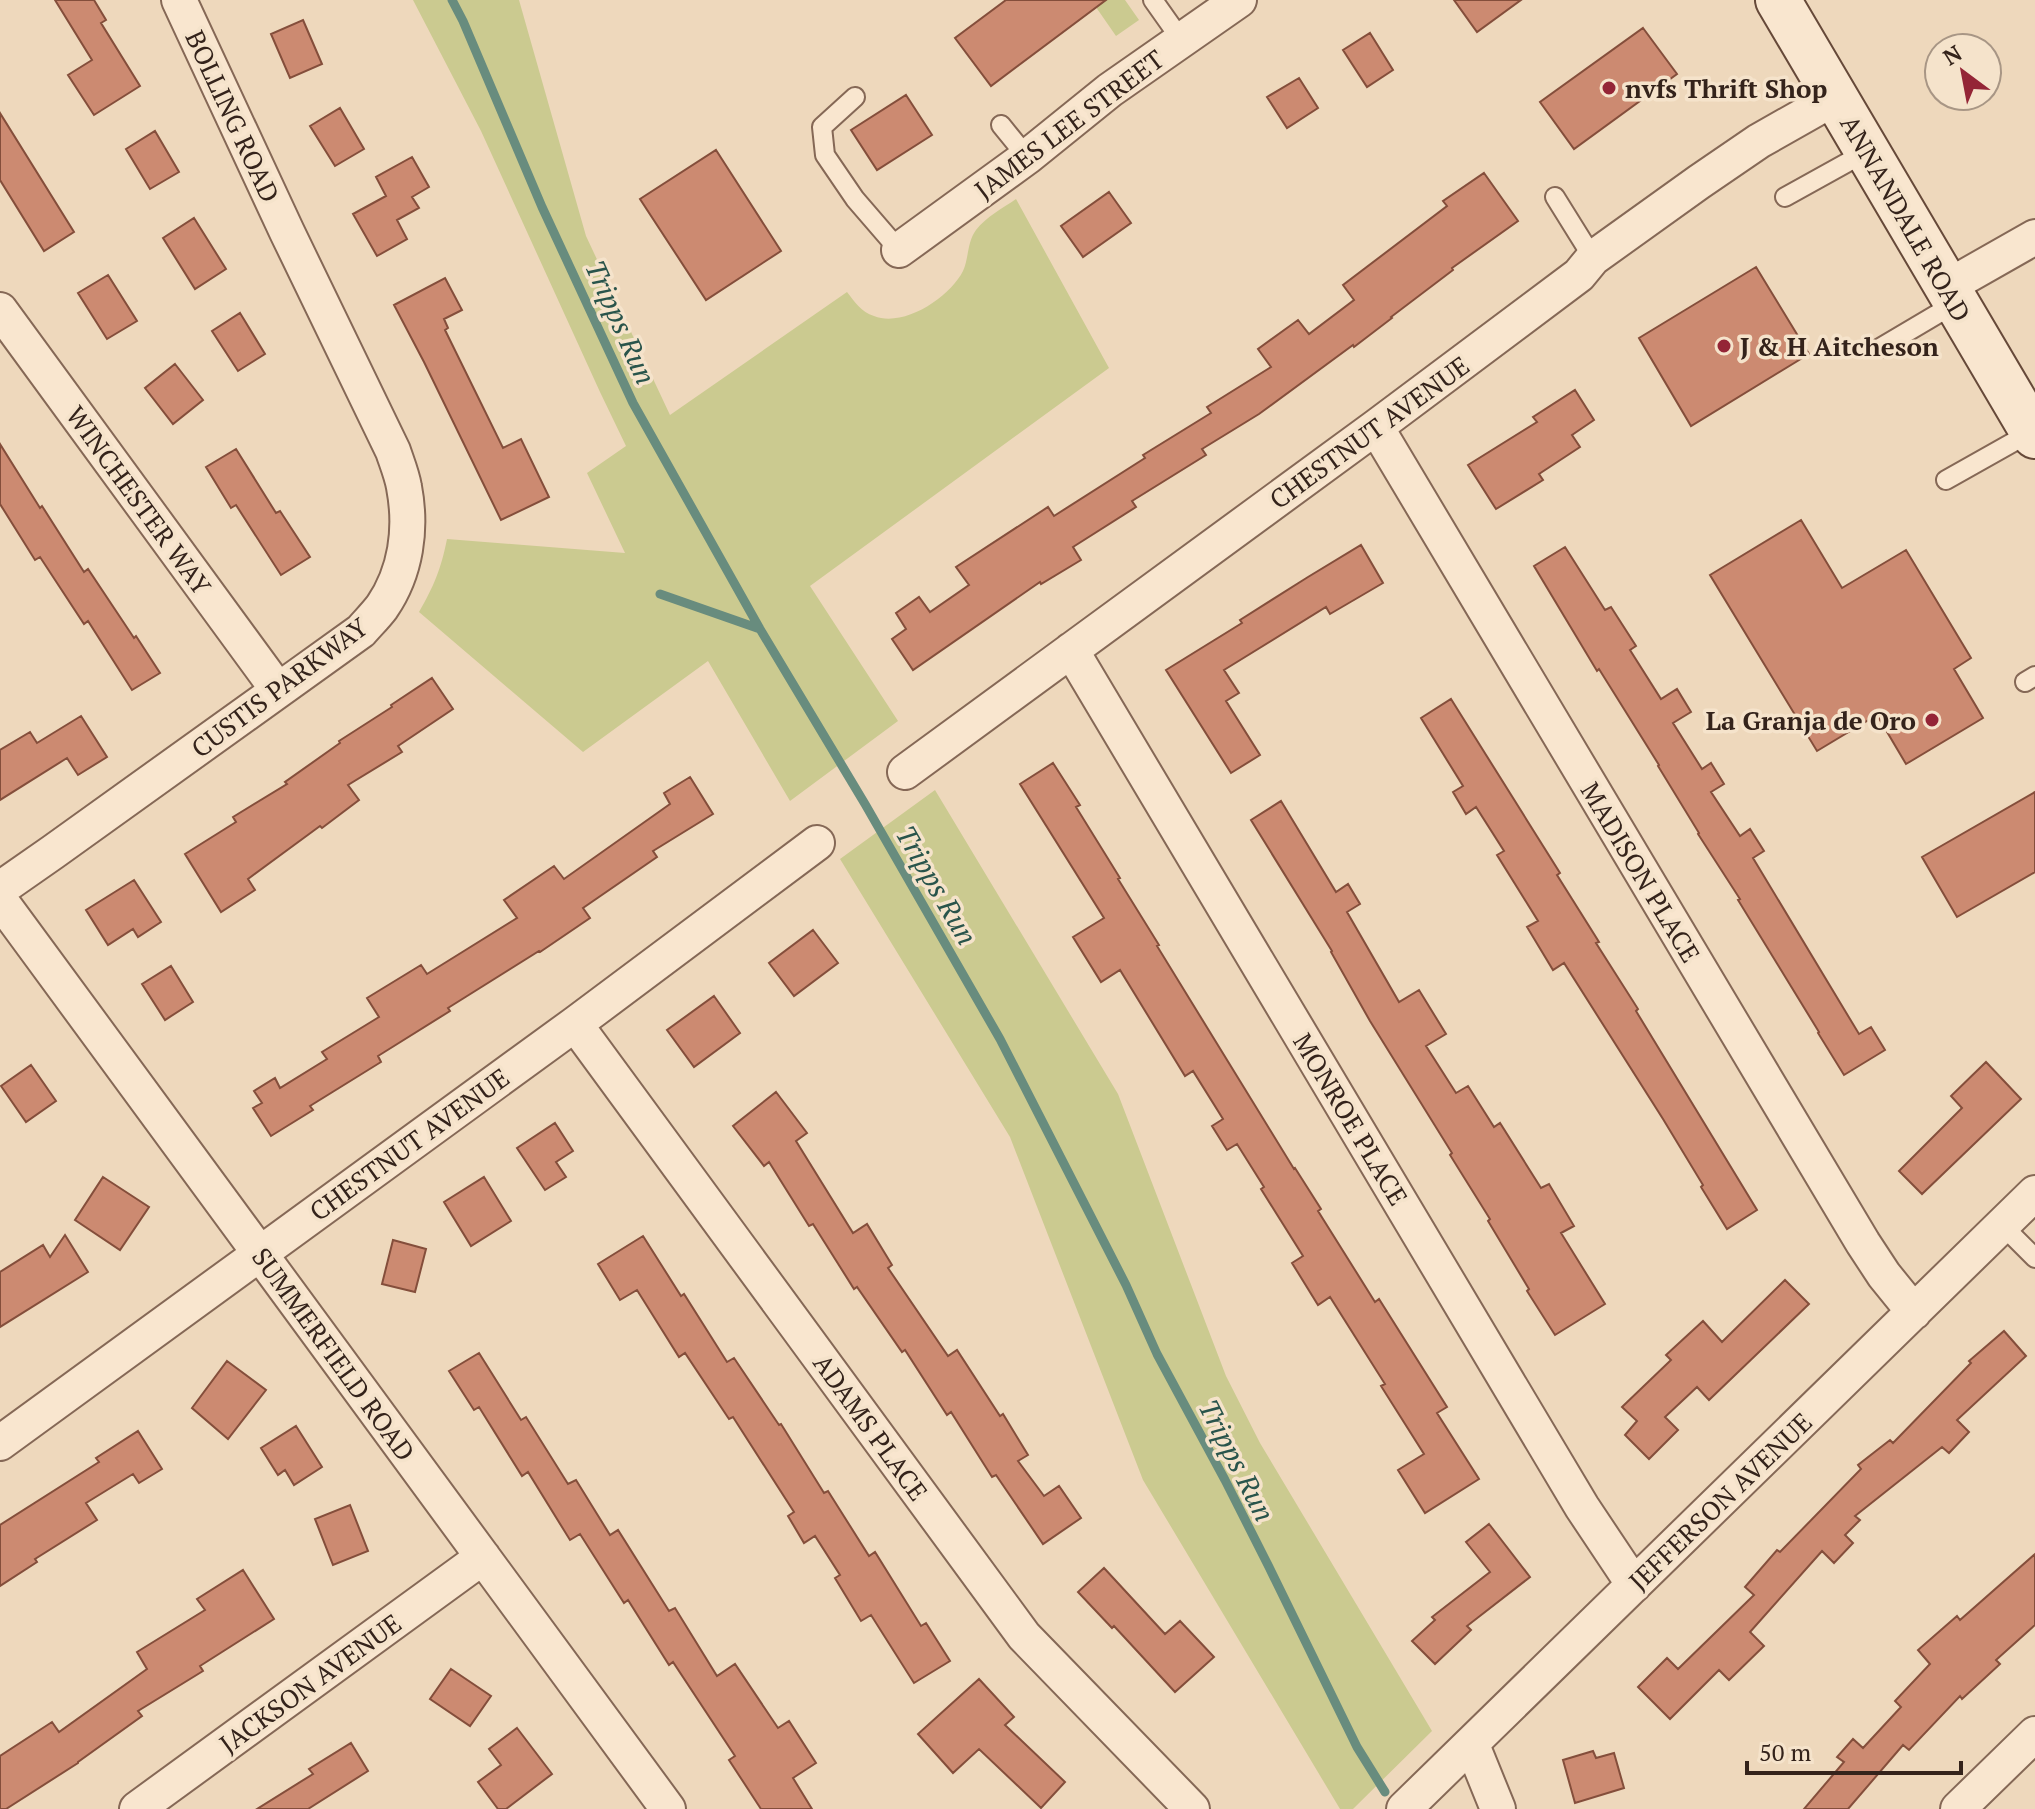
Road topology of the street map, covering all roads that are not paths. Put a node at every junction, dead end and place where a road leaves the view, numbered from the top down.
1 (179, 0) edge
2 (1153, 0) edge
3 (1239, 0) edge
4 (1778, 0) edge
5 (1182, 41) junction
6 (855, 97) dead end
7 (1835, 98) junction
8 (1001, 125) dead end
9 (1868, 151) junction
10 (1027, 157) junction
11 (1555, 197) dead end
12 (1785, 197) dead end
13 (287, 232) joint
14 (2035, 237) edge
15 (899, 250) joint
16 (1593, 258) junction
17 (1951, 295) junction
18 (0, 310) edge
19 (1880, 348) dead end
20 (1376, 427) junction
21 (2034, 434) edge
22 (1946, 480) dead end
23 (1071, 650) junction
24 (278, 690) junction
25 (905, 772) dead end
26 (817, 843) dead end
27 (0, 889) edge
28 (0, 900) edge
29 (575, 1024) junction
30 (2035, 1193) edge
31 (2002, 1225) junction
32 (260, 1252) junction
33 (2035, 1258) edge
34 (1914, 1312) junction
35 (0, 1443) edge
36 (483, 1557) junction
37 (1634, 1585) junction
38 (2035, 1734) edge
39 (1472, 1745) junction
40 (137, 1809) edge
41 (668, 1809) edge
42 (1192, 1809) edge
43 (1404, 1809) edge
44 (1498, 1809) edge
45 (1958, 1809) edge

1 - 13 street, BOLLING ROAD
2 - 5 lane
3 - 5 street, JAMES LEE STREET
4 - 7 main road, ANNANDALE ROAD
5 - 10 street, JAMES LEE STREET
6 - 15 lane
7 - 9 main road, ANNANDALE ROAD
7 - 16 street, CHESTNUT AVENUE
8 - 10 lane
9 - 12 lane
9 - 17 main road, ANNANDALE ROAD
10 - 15 street, JAMES LEE STREET
11 - 16 lane
13 - 24 street, CUSTIS PARKWAY
14 - 17 street
16 - 20 street, CHESTNUT AVENUE
17 - 19 lane
17 - 21 main road, ANNANDALE ROAD
18 - 24 street, WINCHESTER WAY
20 - 23 street, CHESTNUT AVENUE
20 - 34 street, MADISON PLACE
21 - 22 lane
23 - 25 street, CHESTNUT AVENUE
23 - 37 street, MONROE PLACE
24 - 27 street, CUSTIS PARKWAY
26 - 29 street, CHESTNUT AVENUE
28 - 32 street, SUMMERFIELD ROAD
29 - 32 street, CHESTNUT AVENUE
29 - 42 street, ADAMS PLACE
30 - 31 street, JEFFERSON AVENUE
31 - 33 lane
31 - 34 street, JEFFERSON AVENUE
32 - 35 street, CHESTNUT AVENUE
32 - 36 street, SUMMERFIELD ROAD
34 - 37 street, JEFFERSON AVENUE
36 - 40 street, JACKSON AVENUE
36 - 41 street, SUMMERFIELD ROAD
37 - 39 street, JEFFERSON AVENUE
38 - 45 street
39 - 43 street, JEFFERSON AVENUE
39 - 44 street

